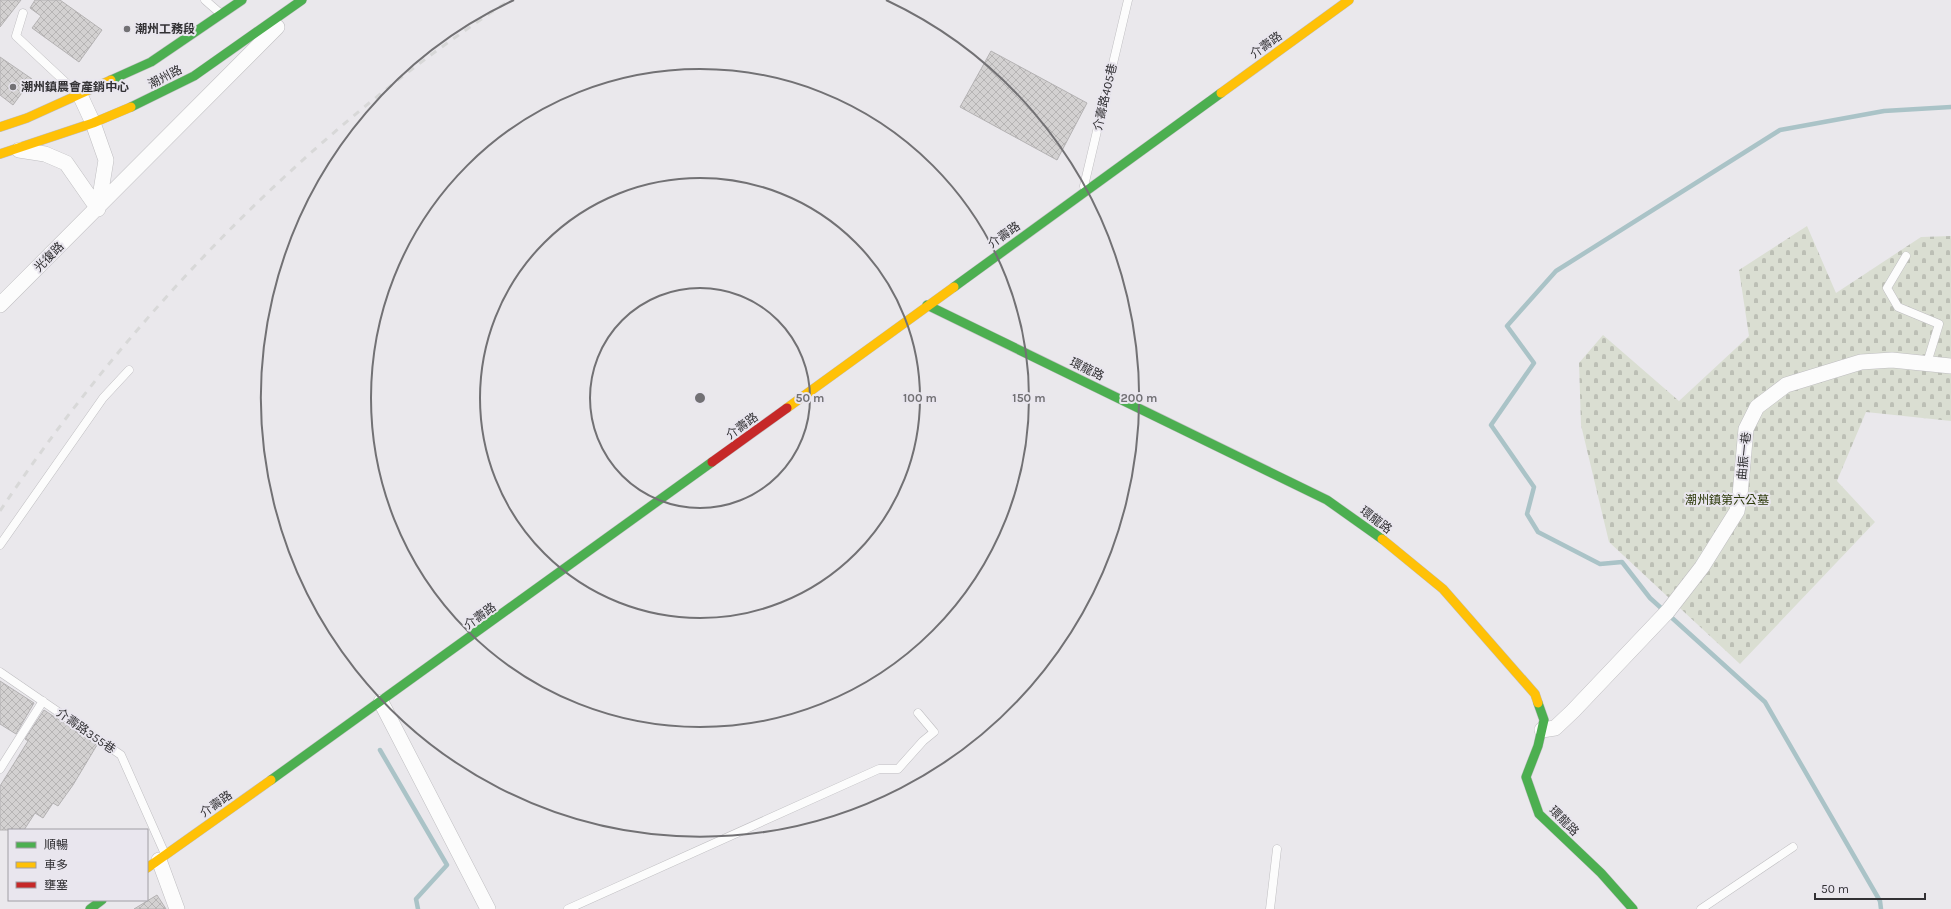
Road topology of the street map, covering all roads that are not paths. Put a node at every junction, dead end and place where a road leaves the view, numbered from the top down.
1 (205, 0) edge
2 (242, 0) edge
3 (302, 0) edge
4 (1128, 0) edge
5 (1349, 0) edge
6 (23, 13) dead end
7 (222, 15) junction
8 (80, 95) junction
9 (93, 123) junction
10 (0, 127) edge
11 (7, 152) edge
12 (1082, 194) junction
13 (98, 209) junction
14 (1906, 256) dead end
15 (0, 305) edge
16 (927, 305) junction
17 (1927, 363) junction
18 (1951, 366) edge
19 (129, 370) dead end
20 (0, 545) edge
21 (0, 672) edge
22 (43, 701) junction
23 (381, 702) junction
24 (918, 713) dead end
25 (1542, 730) junction
26 (0, 769) edge
27 (146, 829) edge
28 (148, 834) edge
29 (1793, 847) dead end
30 (1277, 849) dead end
31 (157, 861) edge
32 (101, 901) edge
33 (90, 909) edge
34 (177, 909) edge
35 (488, 909) edge
36 (568, 909) edge
37 (1270, 909) edge
38 (1633, 909) edge
39 (1701, 909) edge

1 - 7 lane
2 - 7 main road, 潮州路
3 - 9 main road, 潮州路
3 - 13 street, 光復路
4 - 12 lane, 介壽路405巷
5 - 12 main road, 介壽路
6 - 8 lane
7 - 8 main road, 潮州路
8 - 9 street
8 - 10 main road, 潮州路
9 - 11 main road, 潮州路
9 - 13 street
11 - 13 street
12 - 16 main road, 介壽路
13 - 15 street, 光復路
14 - 17 lane
16 - 23 main road, 介壽路
16 - 25 main road, 環龍路
17 - 18 street, 曲振一巷
17 - 25 street, 曲振一巷
19 - 20 lane
21 - 22 lane, 介壽路355巷
22 - 26 lane
22 - 27 lane, 介壽路355巷
23 - 31 main road, 介壽路
23 - 35 street
24 - 36 lane
25 - 38 main road, 環龍路
28 - 31 lane, 介壽路355巷
29 - 39 lane
30 - 37 lane
31 - 34 street
32 - 33 main road

